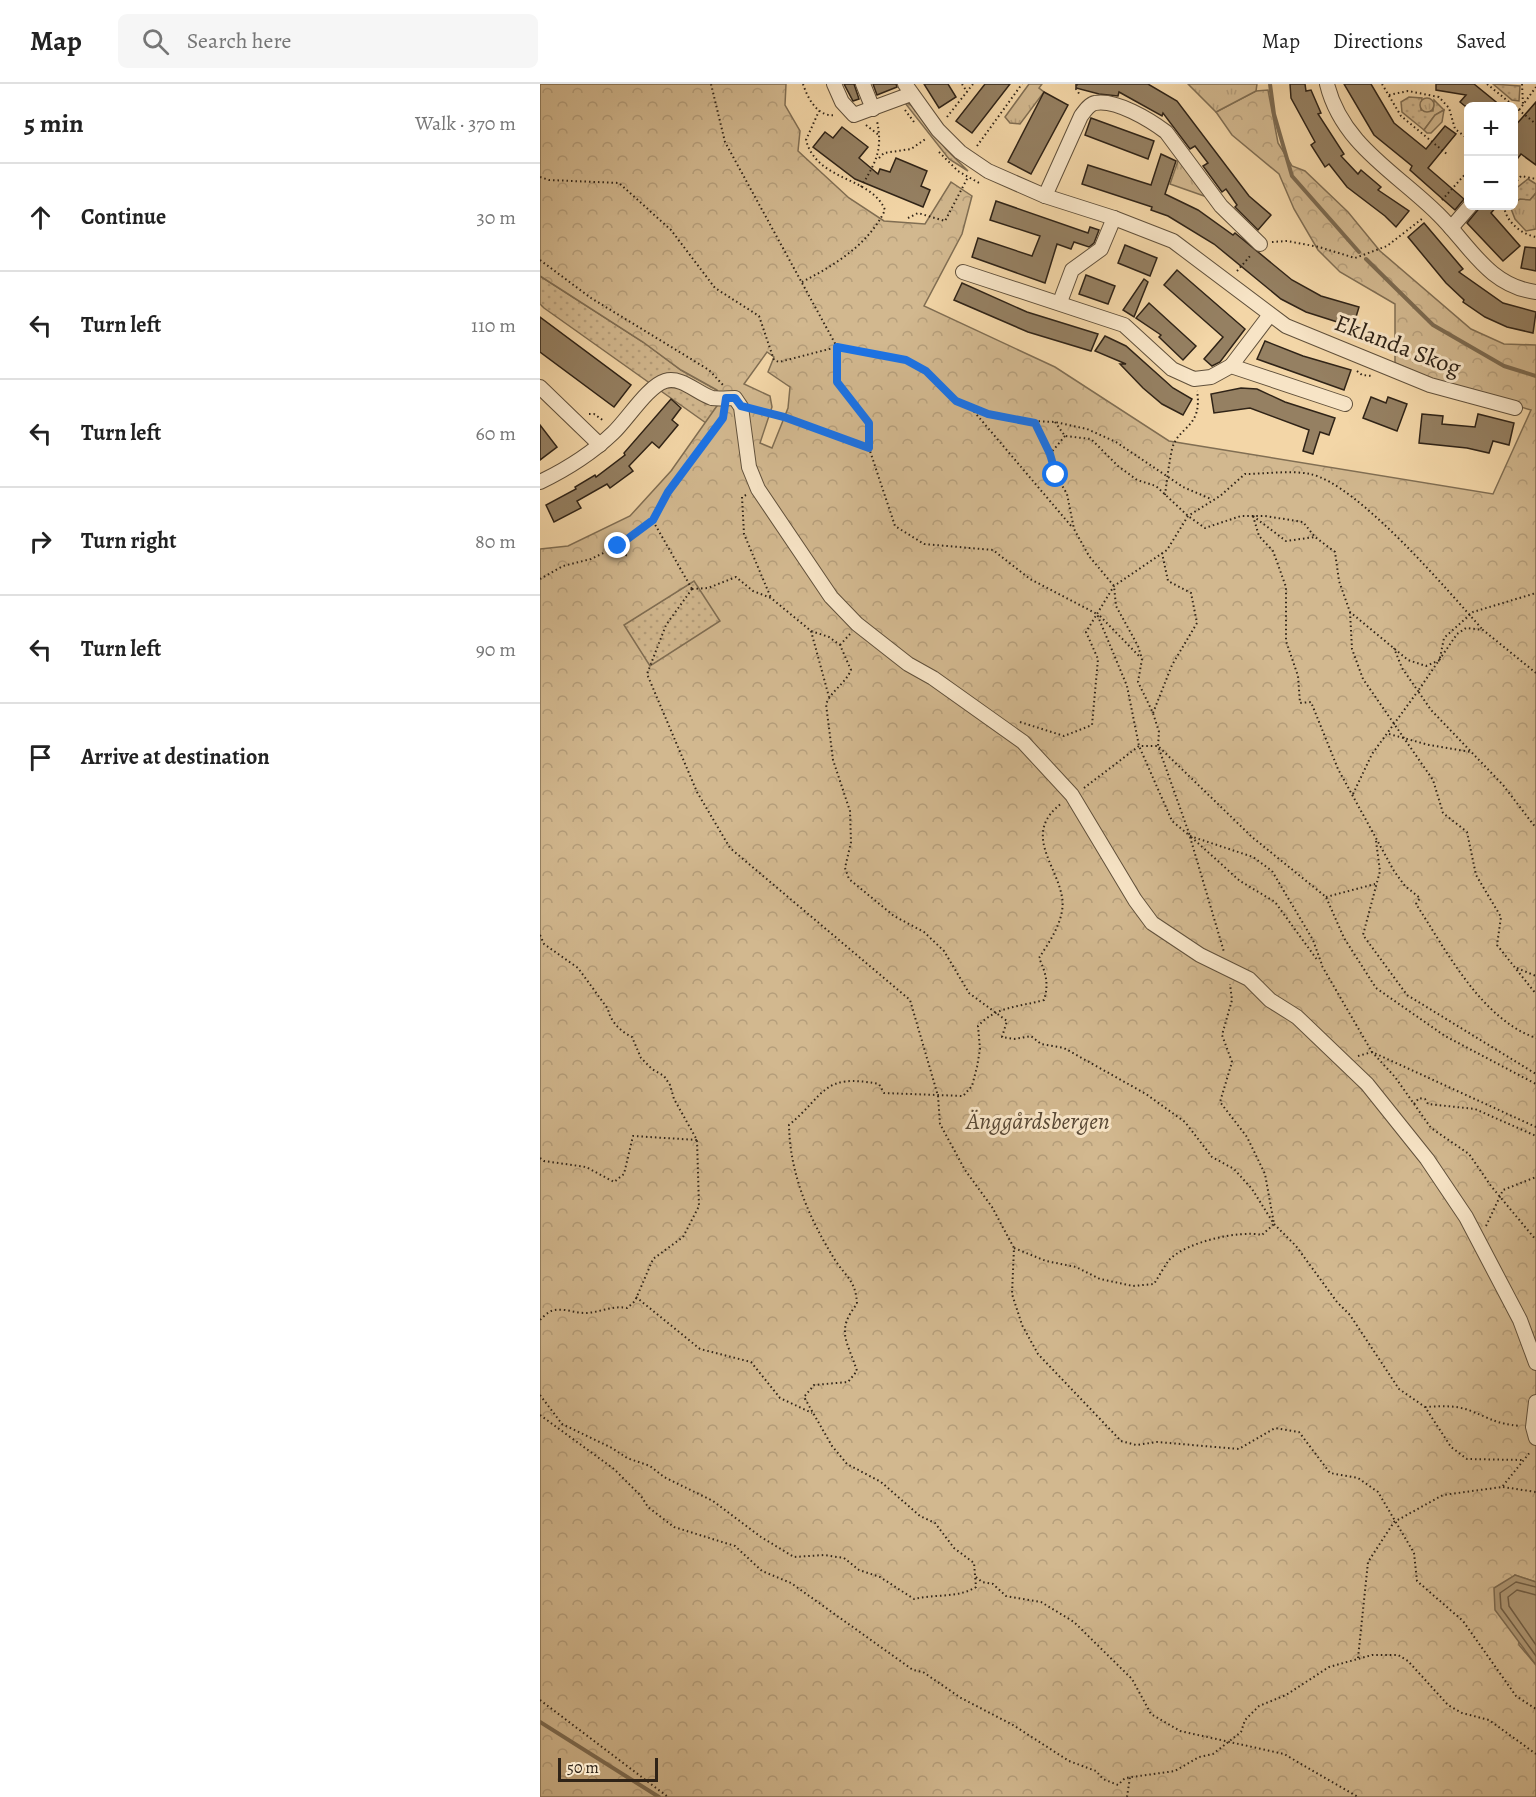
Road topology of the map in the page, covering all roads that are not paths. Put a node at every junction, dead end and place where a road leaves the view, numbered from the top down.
1 (834, 84) edge
2 (863, 84) edge
3 (1328, 84) edge
4 (908, 89) edge
5 (873, 109) junction
6 (1045, 196) junction
7 (1467, 210) edge
8 (1114, 218) junction
9 (1451, 228) junction
10 (1260, 244) road end
11 (963, 272) dead end
12 (1536, 292) edge
13 (1060, 302) junction
14 (1269, 316) junction
15 (1231, 366) junction
16 (540, 387) edge
17 (1345, 404) dead end
18 (1515, 408) dead end
19 (600, 445) junction
20 (540, 482) edge
21 (1536, 1363) edge
22 (1536, 1402) edge
23 (1535, 1432) edge

1 - 5 street
2 - 5 street
3 - 9 street
4 - 5 street
4 - 6 street, Eklanda Skog
6 - 8 street, Eklanda Skog
6 - 10 street
7 - 9 street
8 - 13 street
8 - 14 street, Eklanda Skog
9 - 12 street
11 - 13 street
13 - 15 street
14 - 15 street
14 - 18 street, Eklanda Skog
15 - 17 street
16 - 19 street
19 - 20 street
19 - 21 street
22 - 23 street

